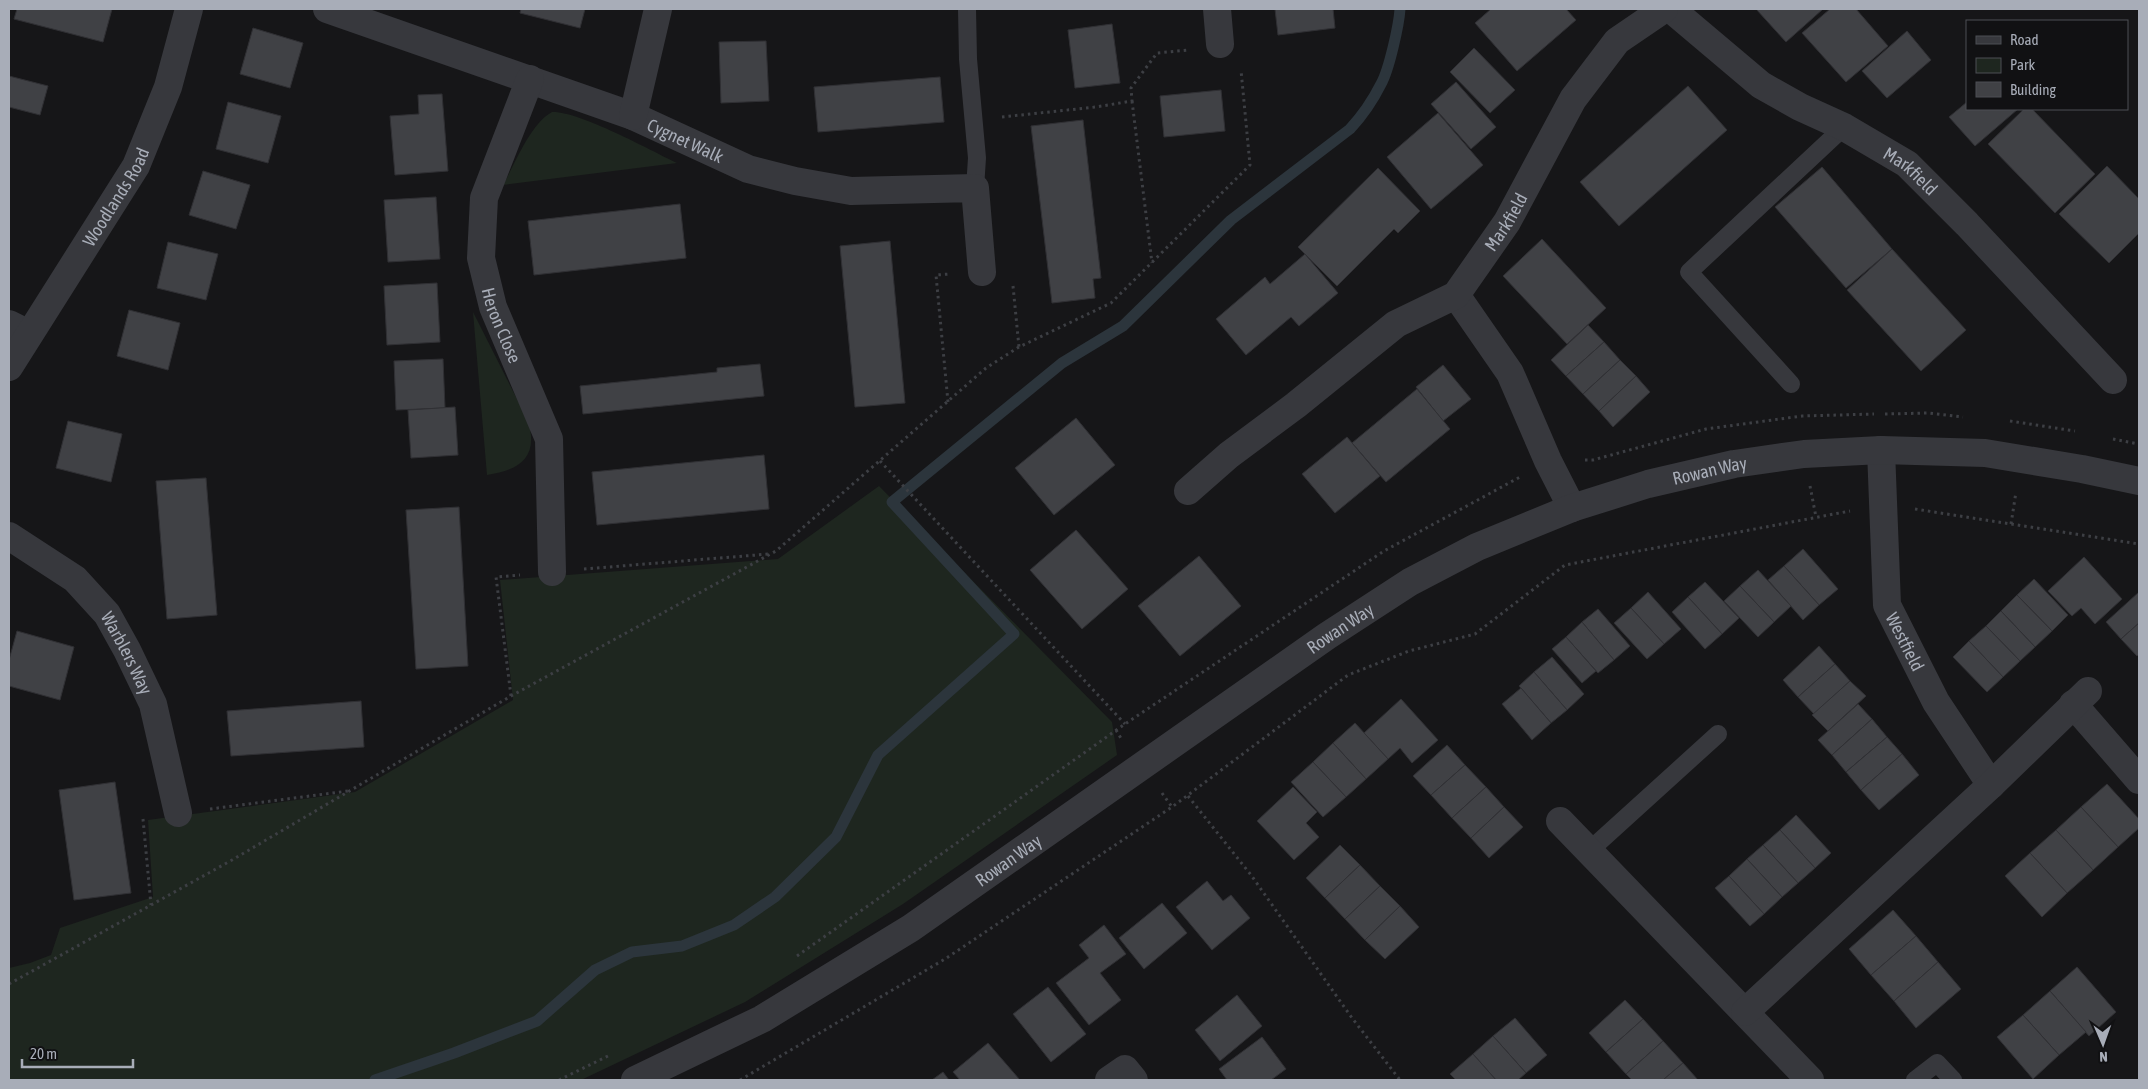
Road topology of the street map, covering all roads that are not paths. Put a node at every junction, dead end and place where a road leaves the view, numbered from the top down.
1 (189, 9) edge
2 (327, 9) edge
3 (658, 9) edge
4 (968, 9) edge
5 (1217, 9) edge
6 (1664, 9) edge
7 (1671, 9) edge
8 (1220, 44) road end
9 (530, 80) junction
10 (633, 116) junction
11 (1844, 127) junction
12 (974, 188) junction
13 (982, 272) road end
14 (1456, 295) junction
15 (19, 329) edge
16 (9, 367) edge
17 (2113, 380) dead end
18 (1792, 384) dead end
19 (1881, 450) junction
20 (2139, 481) edge
21 (1188, 491) dead end
22 (1572, 508) junction
23 (9, 536) edge
24 (552, 572) road end
25 (1718, 734) dead end
26 (2139, 780) edge
27 (1992, 785) junction
28 (178, 813) road end
29 (1560, 821) dead end
30 (1589, 851) junction
31 (1745, 1012) junction
32 (635, 1080) edge
33 (1109, 1080) edge
34 (1134, 1080) edge
35 (1810, 1080) edge
36 (1916, 1080) edge
37 (1953, 1080) edge

1 - 15 street, Woodlands Road
2 - 9 street, Cygnet Walk
3 - 10 street
4 - 12 lane
5 - 8 street
6 - 14 street, Markfield
7 - 11 street, Markfield
9 - 10 street, Cygnet Walk
9 - 24 street, Heron Close
10 - 12 street, Cygnet Walk
11 - 17 street, Markfield
11 - 18 lane
12 - 13 street
14 - 21 street, Markfield
14 - 22 street
15 - 16 street, Woodlands Road
19 - 20 street, Rowan Way
19 - 22 street, Rowan Way
19 - 27 street, Westfield
22 - 32 street, Rowan Way
23 - 28 street, Warblers Way
25 - 30 lane
26 - 27 street
27 - 31 street
29 - 30 street
30 - 31 street
31 - 35 street
33 - 34 street
36 - 37 lane

